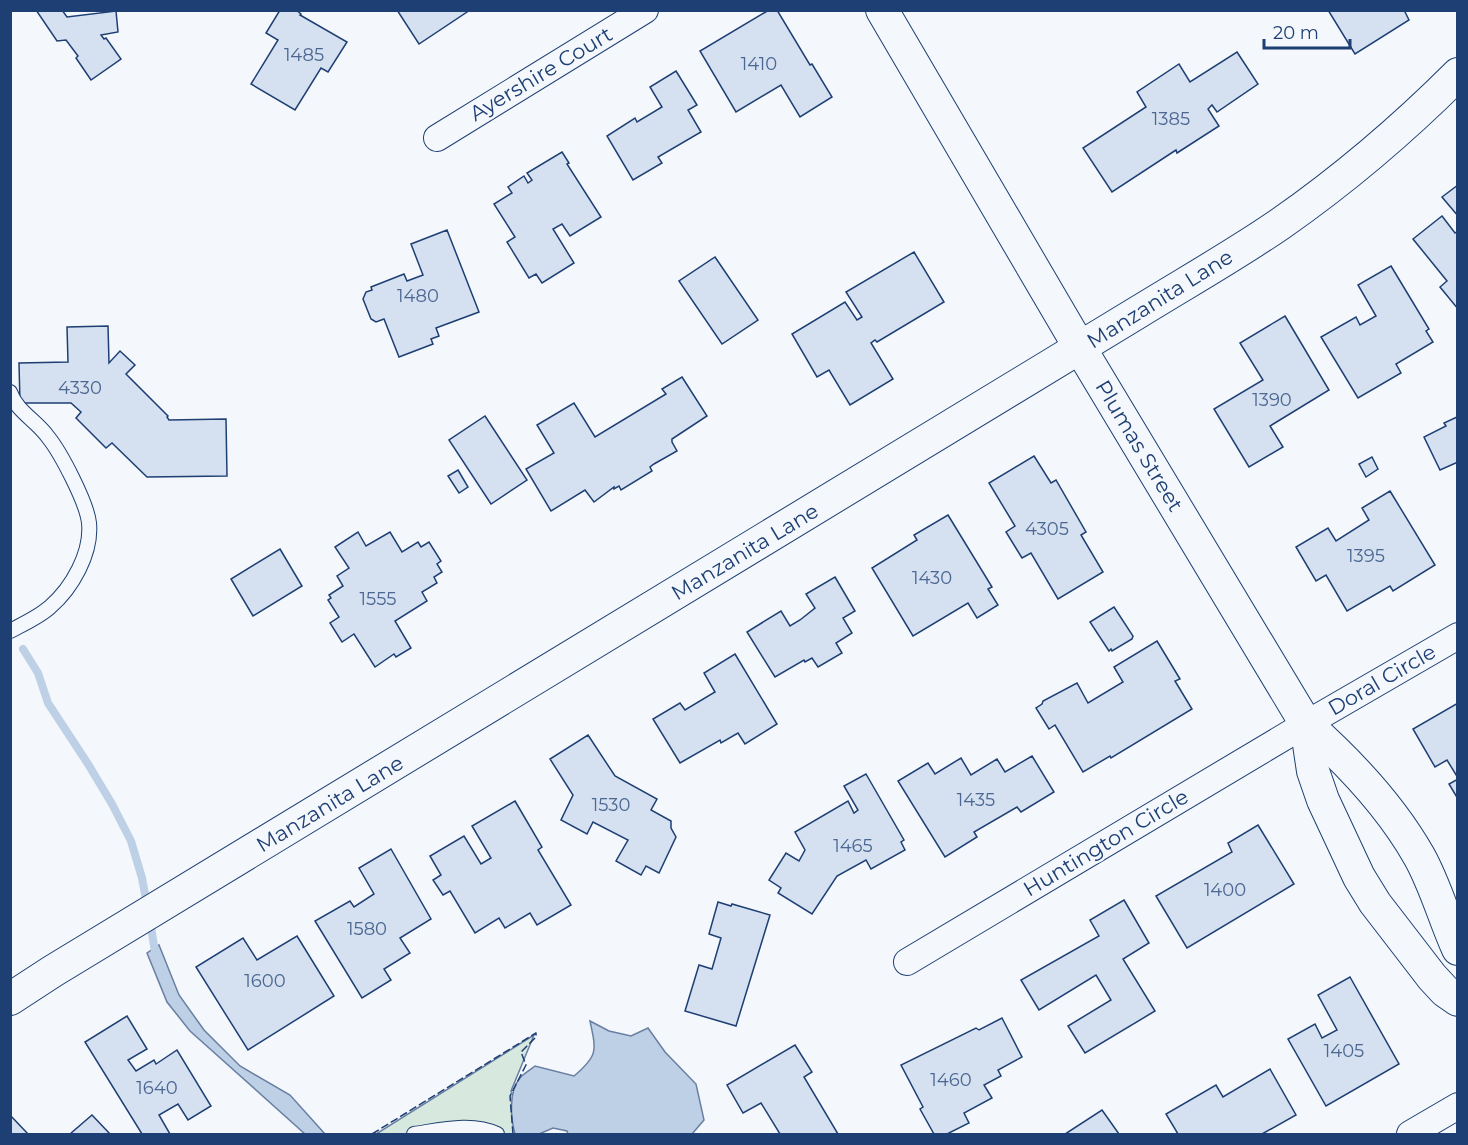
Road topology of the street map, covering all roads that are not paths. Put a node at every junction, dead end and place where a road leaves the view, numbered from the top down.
1 (645, 10) edge
2 (882, 10) edge
3 (1458, 75) edge
4 (437, 138) dead end
5 (1080, 348) junction
6 (10, 392) edge
7 (10, 631) edge
8 (1458, 636) edge
9 (1306, 724) junction
10 (1458, 949) edge
11 (907, 962) dead end
12 (10, 999) edge
13 (1458, 1000) edge
14 (1458, 1106) edge
15 (414, 1134) edge
16 (497, 1134) edge
17 (1410, 1134) edge

1 - 4 street, Ayershire Court
2 - 5 street, Plumas Street
3 - 5 street, Manzanita Lane
5 - 9 street, Plumas Street
5 - 12 street, Manzanita Lane
6 - 7 lane
8 - 9 street, Doral Circle
9 - 10 street, Plumas Street
9 - 11 street, Huntington Circle
9 - 13 street, Plumas Street
14 - 17 street
15 - 16 lane

